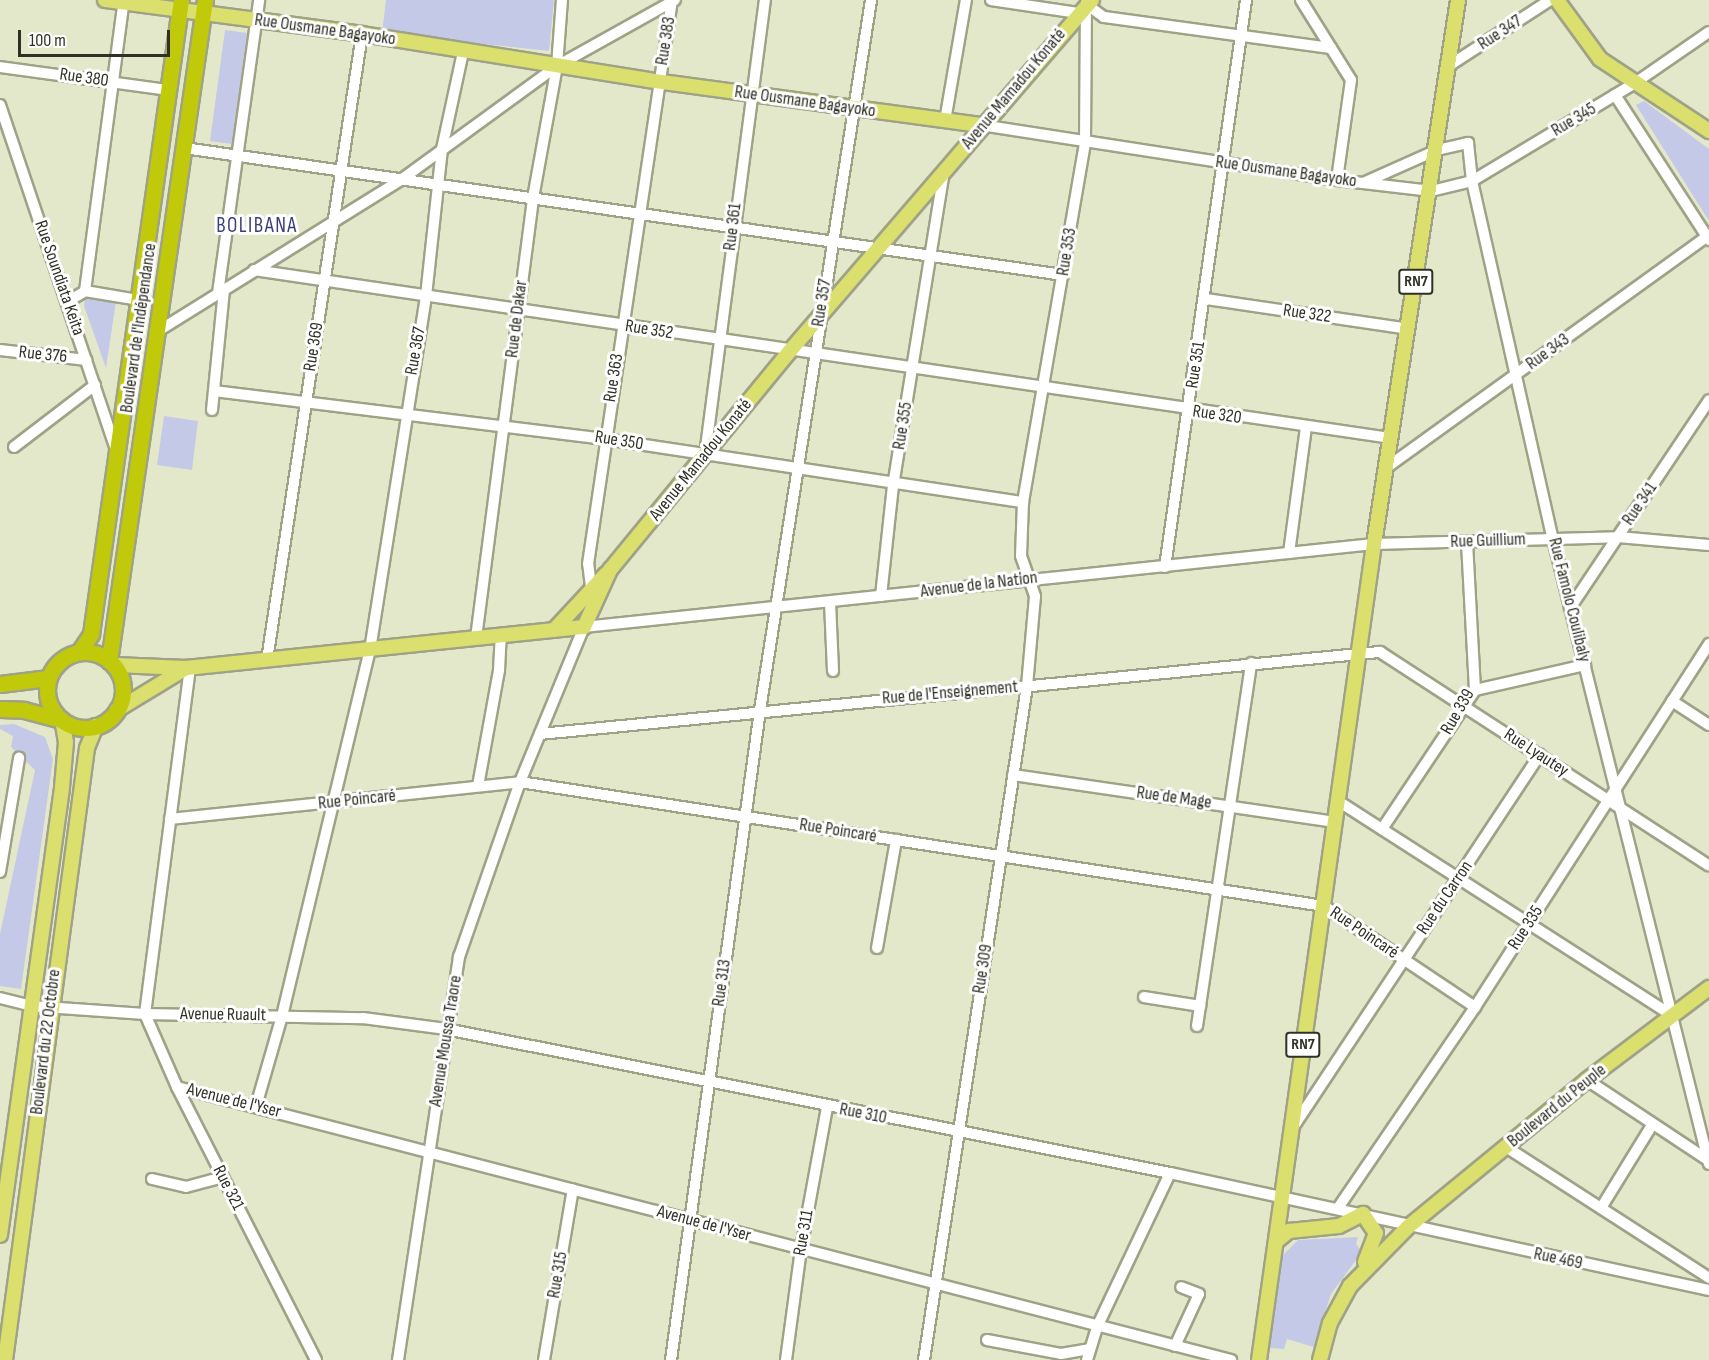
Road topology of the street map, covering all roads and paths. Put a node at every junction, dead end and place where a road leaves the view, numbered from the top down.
1 (105, 0) edge
2 (259, 0) edge
3 (562, 0) edge
4 (765, 0) edge
5 (871, 0) edge
6 (966, 0) edge
7 (991, 0) edge
8 (1246, 0) edge
9 (1301, 0) edge
10 (1458, 0) edge
11 (1550, 0) edge
12 (124, 1) edge
13 (673, 1) edge
14 (1085, 4) edge
15 (1559, 4) edge
16 (181, 6) edge
17 (204, 7) edge
18 (256, 20) junction
19 (1709, 32) edge
20 (1240, 33) junction
21 (362, 34) junction
22 (1331, 48) junction
23 (464, 52) junction
24 (1450, 65) junction
25 (556, 66) junction
26 (0, 67) edge
27 (114, 82) junction
28 (660, 82) junction
29 (1635, 83) junction
30 (169, 90) junction
31 (751, 94) junction
32 (1615, 95) junction
33 (0, 105) edge
34 (853, 108) junction
35 (945, 121) junction
36 (981, 125) junction
37 (1709, 131) edge
38 (1085, 141) junction
39 (184, 148) junction
40 (442, 149) junction
41 (1437, 150) junction
42 (237, 156) junction
43 (1224, 163) junction
44 (341, 171) junction
45 (944, 172) junction
46 (402, 179) junction
47 (1337, 180) junction
48 (1472, 181) junction
49 (1363, 183) junction
50 (438, 185) junction
51 (1431, 191) junction
52 (533, 198) junction
53 (640, 214) junction
54 (333, 219) junction
55 (732, 227) junction
56 (1708, 237) edge
57 (832, 242) junction
58 (879, 249) junction
59 (930, 256) junction
60 (254, 270) junction
61 (1063, 275) junction
62 (325, 280) junction
63 (85, 291) junction
64 (221, 291) junction
65 (426, 296) junction
66 (1206, 299) junction
67 (139, 300) junction
68 (67, 302) junction
69 (518, 310) junction
70 (820, 318) junction
71 (622, 326) junction
72 (1408, 328) junction
73 (158, 331) junction
74 (719, 340) junction
75 (0, 350) edge
76 (790, 351) junction
77 (815, 355) junction
78 (87, 360) junction
79 (912, 369) junction
80 (1515, 376) junction
81 (95, 385) junction
82 (1044, 389) junction
83 (214, 391) junction
84 (1709, 400) edge
85 (306, 401) junction
86 (212, 410) dead end
87 (1188, 411) junction
88 (405, 413) junction
89 (503, 425) junction
90 (1306, 427) junction
91 (1390, 438) junction
92 (605, 439) junction
93 (14, 447) dead end
94 (117, 451) junction
95 (705, 455) junction
96 (1386, 468) junction
97 (798, 470) junction
98 (893, 486) junction
99 (1023, 502) junction
100 (1618, 537) junction
101 (1553, 539) junction
102 (1467, 541) junction
103 (1374, 544) junction
104 (1709, 545) edge
105 (1289, 554) junction
106 (1165, 567) junction
107 (610, 570) junction
108 (1028, 578) junction
109 (591, 588) junction
110 (881, 596) junction
111 (830, 602) junction
112 (595, 604) junction
113 (778, 608) junction
114 (1570, 608) junction
115 (584, 627) junction
116 (554, 630) junction
117 (501, 636) junction
118 (476, 638) junction
119 (1709, 644) edge
120 (370, 650) junction
121 (79, 652) junction
122 (1360, 653) junction
123 (267, 660) junction
124 (112, 663) junction
125 (1251, 663) junction
126 (1586, 665) junction
127 (188, 668) junction
128 (833, 671) dead end
129 (49, 678) junction
130 (0, 684) edge
131 (1027, 686) junction
132 (1475, 690) junction
133 (1672, 701) junction
134 (1464, 706) junction
135 (0, 709) edge
136 (117, 710) junction
137 (760, 710) junction
138 (62, 720) junction
139 (1709, 725) edge
140 (96, 726) junction
141 (540, 734) junction
142 (1540, 755) junction
143 (19, 758) dead end
144 (1013, 775) junction
145 (520, 782) junction
146 (478, 786) junction
147 (1616, 788) junction
148 (1608, 800) junction
149 (1338, 801) junction
150 (332, 803) junction
151 (1232, 807) junction
152 (1621, 808) junction
153 (745, 816) junction
154 (170, 819) junction
155 (1334, 822) junction
156 (1382, 829) junction
157 (896, 840) junction
158 (1001, 856) junction
159 (1709, 866) edge
160 (0, 872) edge
161 (1458, 878) junction
162 (1220, 890) junction
163 (1324, 906) junction
164 (1528, 924) junction
165 (878, 948) dead end
166 (1404, 960) junction
167 (1709, 988) edge
168 (1144, 997) dead end
169 (0, 998) edge
170 (31, 1005) junction
171 (1200, 1006) junction
172 (50, 1007) junction
173 (1475, 1007) junction
174 (145, 1014) junction
175 (282, 1016) junction
176 (1674, 1017) junction
177 (1197, 1026) dead end
178 (446, 1029) junction
179 (1587, 1080) junction
180 (708, 1083) junction
181 (177, 1087) junction
182 (256, 1106) junction
183 (827, 1107) junction
184 (1652, 1125) junction
185 (957, 1132) junction
186 (1290, 1132) junction
187 (1506, 1147) junction
188 (429, 1151) junction
189 (1708, 1162) edge
190 (1170, 1173) junction
191 (223, 1177) junction
192 (152, 1179) dead end
193 (573, 1189) junction
194 (1281, 1196) junction
195 (1338, 1208) junction
196 (1601, 1208) junction
197 (1363, 1214) junction
198 (692, 1221) junction
199 (1407, 1227) junction
200 (0, 1235) edge
201 (1277, 1241) junction
202 (801, 1249) junction
203 (1358, 1275) junction
204 (1709, 1278) edge
205 (935, 1284) junction
206 (1181, 1287) dead end
207 (1709, 1290) edge
208 (1096, 1327) junction
209 (987, 1340) dead end
210 (1175, 1346) junction
211 (1087, 1354) edge
212 (1043, 1355) edge
213 (1207, 1357) edge
214 (5, 1360) edge
215 (316, 1360) edge
216 (398, 1360) edge
217 (544, 1360) edge
218 (671, 1360) edge
219 (786, 1360) edge
220 (924, 1360) edge
221 (1231, 1360) edge
222 (1258, 1360) edge
223 (1320, 1360) edge

1 - 12 main road, Rue Ousmane Bagayoko
2 - 18 street
3 - 25 street, Rue de Dakar
4 - 31 street, Rue 361
5 - 34 street, Rue 357
6 - 35 street
7 - 14 street
8 - 20 street, Rue 351
9 - 22 street
10 - 24 main road, RN7
11 - 24 street, Rue 347
12 - 16 main road, Rue Ousmane Bagayoko
12 - 27 street
13 - 25 street
13 - 28 street, Rue 383
14 - 20 street
14 - 36 main road, Avenue Mamadou Konaté
14 - 38 street, Rue 353
15 - 29 main road
16 - 17 main road, Rue Ousmane Bagayoko
16 - 30 highway, Boulevard de l'Indépendance
17 - 18 main road, Rue Ousmane Bagayoko
17 - 39 highway, Boulevard de l'Indépendance
18 - 21 main road, Rue Ousmane Bagayoko
18 - 42 street
19 - 29 street, Rue 345
20 - 22 street
20 - 43 street, Rue 351
21 - 23 main road, Rue Ousmane Bagayoko
21 - 44 street, Rue 369
22 - 47 street
23 - 25 main road, Rue Ousmane Bagayoko
23 - 40 street, Rue 367
24 - 41 main road, RN7
25 - 28 main road, Rue Ousmane Bagayoko
25 - 40 street
25 - 52 street, Rue de Dakar
26 - 27 street, Rue 380
27 - 30 street, Rue 380
27 - 63 street
28 - 31 main road, Rue Ousmane Bagayoko
28 - 53 street, Rue 363
29 - 32 street, Rue 345
29 - 37 main road
30 - 67 highway, Boulevard de l'Indépendance
31 - 34 main road, Rue Ousmane Bagayoko
31 - 55 street, Rue 361
32 - 48 street, Rue 345
32 - 56 street
33 - 68 street, Rue Soundiata Keita
34 - 35 main road, Rue Ousmane Bagayoko
34 - 57 street, Rue 357
35 - 36 main road, Rue Ousmane Bagayoko
36 - 38 street, Rue Ousmane Bagayoko
36 - 45 main road, Avenue Mamadou Konaté
38 - 43 street, Rue Ousmane Bagayoko
38 - 61 street, Rue 353
39 - 42 street
39 - 73 highway, Boulevard de l'Indépendance
40 - 46 street
40 - 50 street, Rue 367
41 - 48 street, Rue Famolo Coulibaly
41 - 49 street
41 - 51 main road, RN7
42 - 44 street
42 - 64 street
43 - 47 street, Rue Ousmane Bagayoko
43 - 66 street, Rue 351
44 - 46 street
44 - 54 street, Rue 369
45 - 58 main road, Avenue Mamadou Konaté
45 - 59 street, Rue 355
46 - 50 street
46 - 54 street
47 - 49 street, Rue Ousmane Bagayoko
48 - 51 street, Rue 345
48 - 80 street, Rue Famolo Coulibaly
49 - 51 street, Rue Ousmane Bagayoko
50 - 52 street
50 - 65 street, Rue 367
51 - 72 main road, RN7
52 - 53 street
52 - 69 street, Rue de Dakar
53 - 55 street
53 - 71 street, Rue 363
54 - 60 street
54 - 62 street, Rue 369
55 - 57 street
55 - 74 street, Rue 361
56 - 80 street, Rue 343
57 - 58 street
57 - 70 street, Rue 357
58 - 59 street
58 - 70 main road, Avenue Mamadou Konaté
59 - 61 street
59 - 79 street, Rue 355
60 - 62 street, Rue 352
60 - 64 street
61 - 82 street, Rue 353
62 - 65 street, Rue 352
62 - 85 street, Rue 369
63 - 67 street
63 - 68 street
64 - 73 street
64 - 83 street
65 - 69 street, Rue 352
65 - 88 street, Rue 367
66 - 72 street, Rue 322
66 - 87 street, Rue 351
67 - 94 highway, Boulevard de l'Indépendance
68 - 78 street, Rue Soundiata Keita
69 - 71 street, Rue 352
69 - 89 street, Rue de Dakar
70 - 76 main road, Avenue Mamadou Konaté
70 - 77 street, Rue 357
71 - 74 street, Rue 352
71 - 92 street, Rue 363
72 - 91 main road, RN7
73 - 124 highway, Boulevard de l'Indépendance
74 - 76 street, Rue 352
74 - 95 street, Rue 361
75 - 78 street, Rue 376
76 - 77 street, Rue 352
76 - 95 main road, Avenue Mamadou Konaté
77 - 79 street, Rue 352
77 - 97 street, Rue 357
78 - 81 street, Rue Soundiata Keita
79 - 82 street, Rue 352
79 - 98 street, Rue 355
80 - 96 street, Rue 343
80 - 101 street, Rue Famolo Coulibaly
81 - 93 street
81 - 94 street, Rue Soundiata Keita
82 - 87 street, Rue 320
82 - 99 street, Rue 353
83 - 85 street, Rue 350
83 - 86 street
84 - 100 street, Rue 341
85 - 88 street, Rue 350
85 - 123 street, Rue 369
87 - 90 street, Rue 320
87 - 106 street, Rue 351
88 - 89 street, Rue 350
88 - 120 street, Rue 367
89 - 92 street, Rue 350
89 - 118 street, Rue de Dakar
90 - 91 street, Rue 320
90 - 105 street
91 - 96 main road, RN7
92 - 95 street, Rue 350
92 - 109 street, Rue 363
94 - 121 highway, Boulevard de l'Indépendance
95 - 97 street, Rue 350
95 - 107 main road, Avenue Mamadou Konaté
96 - 103 main road, RN7
97 - 98 street, Rue 350
97 - 113 street, Rue 357
98 - 99 street, Rue 350
98 - 110 street, Rue 355
99 - 108 street, Rue 353
100 - 101 street, Rue Guillium
100 - 104 street, Rue Guillium
100 - 114 street, Rue 341
101 - 102 street, Rue Guillium
101 - 114 street, Rue Famolo Coulibaly
102 - 103 street, Rue Guillium
102 - 132 street, Rue 339
103 - 105 street, Avenue de la Nation
103 - 122 main road, RN7
105 - 106 street, Avenue de la Nation
106 - 108 street, Avenue de la Nation
107 - 109 main road
107 - 112 main road, Avenue Mamadou Konaté
108 - 110 street, Avenue de la Nation
108 - 131 street, Rue 309
109 - 112 street, Rue 363
109 - 116 main road
110 - 111 street, Avenue de la Nation
111 - 113 street, Avenue de la Nation
111 - 128 street
112 - 115 main road, Avenue Mamadou Konaté
113 - 115 street, Avenue de la Nation
113 - 137 street, Rue 313
114 - 126 street, Rue Famolo Coulibaly
115 - 116 main road
115 - 141 street, Avenue Moussa Traore
116 - 117 main road
117 - 118 main road
117 - 146 street
118 - 120 main road
119 - 133 street, Rue 335
120 - 123 main road
120 - 150 street, Rue 367
121 - 124 highway
121 - 129 highway
122 - 125 street, Rue de l'Enseignement
122 - 134 street, Rue Lyautey
122 - 149 main road, RN7
123 - 127 main road
124 - 127 main road
124 - 136 highway
125 - 131 street, Rue de l'Enseignement
125 - 151 street
126 - 132 street
126 - 147 street, Rue Famolo Coulibaly
127 - 136 main road
127 - 154 street
129 - 130 highway
129 - 138 highway
131 - 137 street, Rue de l'Enseignement
131 - 144 street, Rue 309
132 - 134 street, Rue 339
133 - 139 street
133 - 147 street, Rue 335
134 - 142 street, Rue Lyautey
134 - 156 street, Rue 339
135 - 138 highway
136 - 140 highway
137 - 141 street, Rue de l'Enseignement
137 - 153 street, Rue 313
138 - 140 highway
138 - 170 main road, Boulevard du 22 Octobre
140 - 172 main road, Boulevard du 22 Octobre
141 - 145 street, Avenue Moussa Traore
142 - 148 street, Rue Lyautey
142 - 161 street, Rue du Carron
143 - 160 street
144 - 151 street, Rue de Mage
144 - 158 street, Rue 309
145 - 146 street, Rue Poincaré
145 - 153 street, Rue Poincaré
145 - 178 street, Avenue Moussa Traore
146 - 150 street, Rue Poincaré
147 - 148 street, Rue 335
147 - 152 street, Rue Famolo Coulibaly
148 - 152 street, Rue Lyautey
148 - 164 street, Rue 335
149 - 155 main road, RN7
149 - 156 street
150 - 154 street, Rue Poincaré
150 - 175 street, Rue 367
151 - 155 street, Rue de Mage
151 - 162 street
152 - 159 street, Rue Lyautey
152 - 176 street, Rue Famolo Coulibaly
153 - 157 street, Rue Poincaré
153 - 180 street, Rue 313
154 - 174 street
155 - 163 main road, RN7
156 - 161 street
157 - 158 street, Rue Poincaré
157 - 165 street
158 - 162 street, Rue Poincaré
158 - 185 street, Rue 309
161 - 164 street
161 - 166 street, Rue du Carron
162 - 163 street, Rue Poincaré
162 - 171 street
163 - 166 street, Rue Poincaré
163 - 186 main road, RN7
164 - 173 street, Rue 335
164 - 176 street
166 - 173 street, Rue Poincaré
166 - 186 street, Rue du Carron
167 - 176 main road, Boulevard du Peuple
168 - 171 street
169 - 170 street, Avenue Ruault
170 - 172 street, Avenue Ruault
170 - 200 main road, Boulevard du 22 Octobre
171 - 177 street
172 - 174 street, Avenue Ruault
172 - 214 main road, Boulevard du 22 Octobre
173 - 195 street, Rue 335
174 - 175 street, Avenue Ruault
174 - 181 street, Rue 321
175 - 178 street, Avenue Ruault
175 - 182 street, Rue 367
176 - 179 main road, Boulevard du Peuple
176 - 189 street, Rue Famolo Coulibaly
178 - 180 street, Rue 310
178 - 188 street, Avenue Moussa Traore
179 - 184 street
179 - 187 main road, Boulevard du Peuple
180 - 183 street, Rue 310
180 - 198 street, Rue 313
181 - 182 street, Avenue de l'Yser
181 - 191 street, Rue 321
182 - 188 street, Avenue de l'Yser
183 - 185 street, Rue 310
183 - 202 street, Rue 311
184 - 189 street
184 - 196 street
185 - 190 street, Rue 310
185 - 205 street, Rue 309
186 - 194 main road, RN7
187 - 196 street
187 - 199 main road, Boulevard du Peuple
188 - 193 street, Avenue de l'Yser
188 - 216 street, Avenue Moussa Traore
190 - 194 street, Rue 310
190 - 208 street
191 - 192 street
191 - 215 street, Rue 321
193 - 198 street, Avenue de l'Yser
193 - 217 street, Rue 315
194 - 195 street, Rue 310
194 - 201 main road, RN7
195 - 197 street, Rue 469
196 - 204 street
197 - 199 street, Rue 469
197 - 201 main road
197 - 203 main road
198 - 202 street, Avenue de l'Yser
198 - 218 street, Rue 313
199 - 203 main road, Boulevard du Peuple
199 - 207 street, Rue 469
201 - 222 main road, RN7
202 - 205 street, Avenue de l'Yser
202 - 219 street, Rue 311
203 - 223 main road
205 - 208 street, Avenue de l'Yser
205 - 220 street, Rue 309
206 - 210 street
208 - 210 street, Avenue de l'Yser
208 - 211 street
209 - 212 street
210 - 213 street, Avenue de l'Yser
211 - 212 street
213 - 221 street, Avenue de l'Yser

